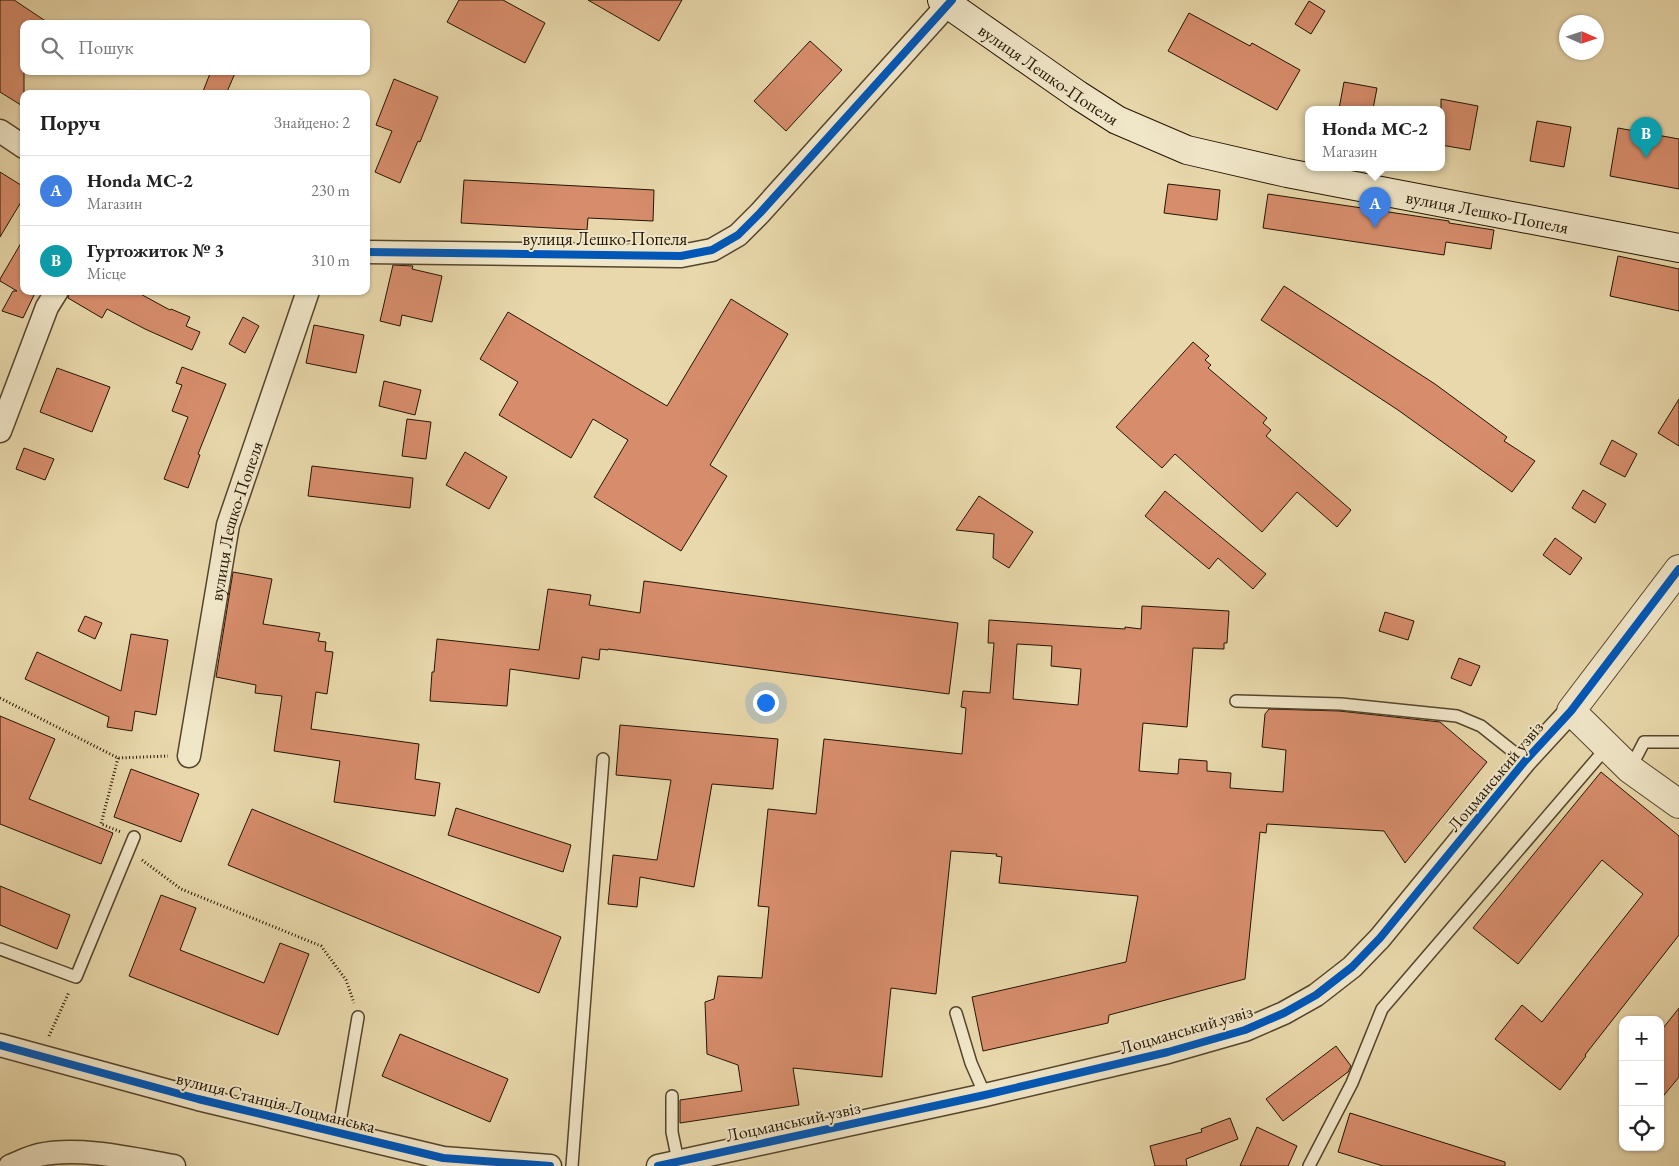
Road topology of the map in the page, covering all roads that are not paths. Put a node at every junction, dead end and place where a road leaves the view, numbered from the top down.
1 (947, 2) edge
2 (0, 132) edge
3 (20, 144) edge
4 (1679, 248) edge
5 (370, 252) edge
6 (54, 295) edge
7 (307, 295) edge
8 (0, 431) edge
9 (1679, 569) edge
10 (1236, 701) dead end
11 (1571, 711) junction
12 (1679, 742) edge
13 (1607, 747) junction
14 (189, 756) road end
15 (603, 759) dead end
16 (1525, 761) junction
17 (1630, 769) junction
18 (1679, 804) edge
19 (134, 837) road end
20 (0, 949) edge
21 (956, 1012) dead end
22 (358, 1018) road end
23 (0, 1045) edge
24 (985, 1095) junction
25 (672, 1096) dead end
26 (338, 1134) junction
27 (668, 1164) edge
28 (10, 1166) edge
29 (174, 1166) edge
30 (550, 1166) edge
31 (572, 1166) edge
32 (1308, 1166) edge

1 - 4 main road, вулиця Лешко-Попеля
1 - 5 street, вулиця Лешко-Попеля
2 - 3 street
6 - 8 street
7 - 14 street, вулиця Лешко-Попеля
9 - 11 main road, Лоцманський узвіз
10 - 16 lane
11 - 13 main road
11 - 16 street, Лоцманський узвіз
12 - 17 lane
13 - 17 main road
13 - 32 lane
15 - 31 lane
16 - 24 street, Лоцманський узвіз
17 - 18 main road
19 - 20 lane
21 - 24 lane
22 - 26 lane
23 - 26 street, вулиця Станція Лоцманська
24 - 27 street, Лоцманський узвіз
25 - 27 lane
26 - 30 street, вулиця Станція Лоцманська
28 - 29 street

